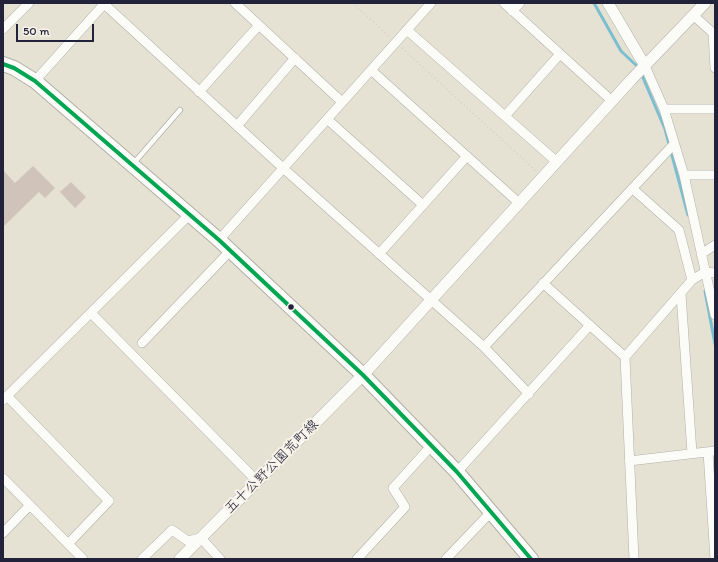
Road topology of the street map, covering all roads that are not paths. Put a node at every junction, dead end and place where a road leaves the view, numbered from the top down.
1 (29, 3) edge
2 (104, 3) edge
3 (235, 3) edge
4 (431, 3) edge
5 (504, 3) edge
6 (520, 3) edge
7 (608, 3) edge
8 (705, 3) edge
9 (512, 11) junction
10 (694, 15) junction
11 (259, 25) junction
12 (3, 29) edge
13 (407, 30) junction
14 (560, 54) junction
15 (294, 58) junction
16 (3, 64) edge
17 (645, 66) junction
18 (715, 68) edge
19 (371, 70) junction
20 (35, 81) junction
21 (199, 92) junction
22 (612, 101) junction
23 (342, 102) junction
24 (664, 109) junction
25 (715, 109) edge
26 (180, 110) dead end
27 (505, 116) junction
28 (328, 119) junction
29 (237, 126) junction
30 (674, 144) junction
31 (467, 156) junction
32 (557, 162) junction
33 (132, 165) junction
34 (283, 168) junction
35 (684, 175) junction
36 (715, 175) edge
37 (633, 189) junction
38 (519, 203) junction
39 (423, 205) junction
40 (189, 215) junction
41 (219, 240) junction
42 (715, 244) edge
43 (230, 251) junction
44 (379, 254) junction
45 (701, 254) junction
46 (705, 272) junction
47 (715, 273) edge
48 (692, 280) junction
49 (544, 283) junction
50 (681, 294) junction
51 (431, 300) junction
52 (91, 314) junction
53 (715, 315) edge
54 (590, 325) junction
55 (142, 343) dead end
56 (484, 347) junction
57 (625, 357) junction
58 (363, 375) junction
59 (529, 394) junction
60 (5, 398) edge
61 (432, 445) junction
62 (712, 452) edge
63 (692, 454) junction
64 (629, 460) junction
65 (457, 472) junction
66 (3, 478) edge
67 (257, 482) junction
68 (30, 505) junction
69 (490, 512) junction
70 (3, 533) edge
71 (201, 538) junction
72 (68, 544) junction
73 (83, 559) edge
74 (142, 559) edge
75 (180, 559) edge
76 (220, 559) edge
77 (357, 559) edge
78 (446, 559) edge
79 (531, 559) edge
80 (634, 559) edge
81 (715, 559) edge

1 - 12 street
2 - 20 street
2 - 21 street
3 - 11 street
4 - 13 street
5 - 9 street
6 - 9 street
7 - 17 street
8 - 10 street, 五十公野公園荒町線
9 - 14 street
10 - 17 street, 五十公野公園荒町線
10 - 18 street
11 - 15 street
11 - 21 street
13 - 19 street
13 - 27 street
14 - 22 street
14 - 27 street
15 - 23 street
15 - 29 street
16 - 20 main road
17 - 22 street, 五十公野公園荒町線
17 - 24 street
19 - 23 street
19 - 31 street
20 - 33 main road
21 - 29 street
22 - 32 street, 五十公野公園荒町線
23 - 28 street
24 - 25 street
24 - 30 street
26 - 33 lane
27 - 32 street
28 - 34 street
28 - 39 street
29 - 34 street
30 - 35 street
30 - 37 street
31 - 38 street
31 - 39 street
32 - 38 street, 五十公野公園荒町線
33 - 40 main road
34 - 41 street
34 - 44 street
35 - 36 street
35 - 45 street
37 - 48 street
37 - 49 street
38 - 51 street, 五十公野公園荒町線
39 - 44 street
40 - 41 main road
40 - 52 street
41 - 43 main road
42 - 45 street
43 - 55 street
43 - 58 main road
44 - 51 street
45 - 46 street
46 - 47 street
46 - 48 street
46 - 53 street
48 - 50 street
49 - 54 street
49 - 56 street
50 - 57 street
50 - 63 street
51 - 56 street
51 - 58 street, 五十公野公園荒町線
52 - 60 street
52 - 67 street
54 - 57 street
54 - 59 street
56 - 59 street
57 - 64 street
58 - 61 main road
58 - 67 street, 五十公野公園荒町線
59 - 65 street
60 - 72 street
61 - 65 main road
61 - 77 street
62 - 63 street
62 - 81 street
63 - 64 street
64 - 80 street
65 - 69 main road
66 - 68 street
67 - 71 street, 五十公野公園荒町線
68 - 70 street
68 - 72 street
69 - 78 street
69 - 79 main road
71 - 74 street
71 - 75 street, 五十公野公園荒町線
71 - 76 street
72 - 73 street

